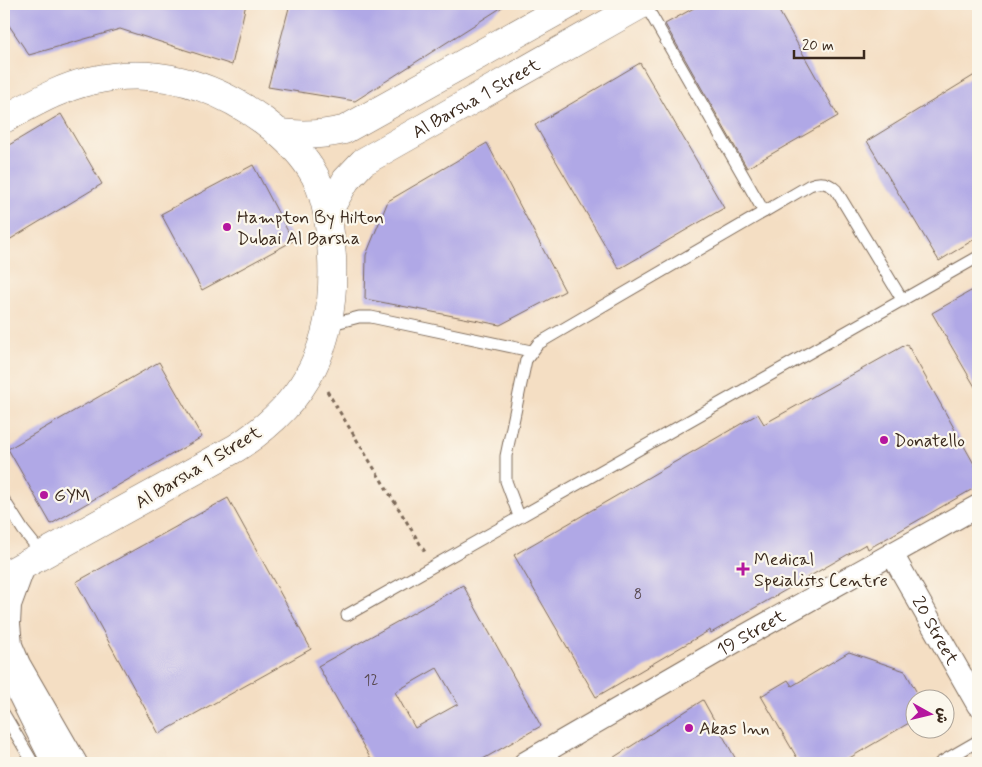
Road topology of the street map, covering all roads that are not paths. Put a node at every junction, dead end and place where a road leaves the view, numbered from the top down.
1 (567, 4) edge
2 (643, 4) edge
3 (4, 119) edge
4 (279, 133) junction
5 (328, 212) junction
6 (764, 212) junction
7 (978, 258) edge
8 (903, 300) junction
9 (328, 325) junction
10 (531, 351) junction
11 (4, 502) edge
12 (978, 506) edge
13 (519, 516) junction
14 (892, 554) junction
15 (24, 565) edge
16 (347, 615) dead end
17 (4, 663) edge
18 (978, 705) edge
19 (4, 714) edge
20 (978, 741) edge
21 (561, 754) edge
22 (532, 762) edge
23 (33, 763) edge
24 (53, 763) edge
25 (76, 763) edge
26 (940, 763) edge

1 - 4 street, Al Barsha 1 Street
2 - 5 street, Al Barsha 1 Street
2 - 6 lane
3 - 4 street, Al Barsha 1 Street
4 - 5 street, Al Barsha 1 Street
5 - 9 street, Al Barsha 1 Street
6 - 8 lane
6 - 10 lane
7 - 8 lane
8 - 13 lane
9 - 10 lane
9 - 15 street, Al Barsha 1 Street
10 - 13 lane
11 - 15 lane
12 - 14 street, 19 Street
13 - 16 lane
14 - 18 street, 20 Street
14 - 21 street, 19 Street
15 - 25 street
17 - 24 street
19 - 23 lane
20 - 26 lane
21 - 22 street, 19 Street

